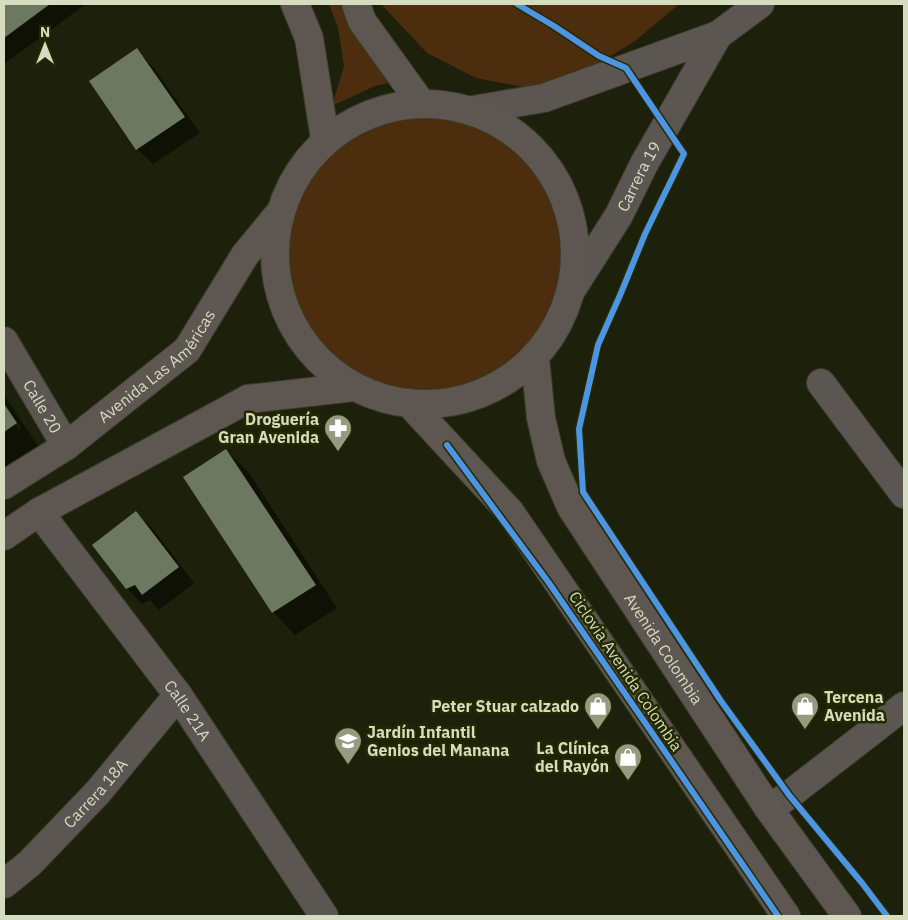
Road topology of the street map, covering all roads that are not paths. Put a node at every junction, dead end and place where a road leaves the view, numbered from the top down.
1 (295, 4) edge
2 (356, 4) edge
3 (760, 4) edge
4 (718, 36) junction
5 (421, 103) junction
6 (473, 110) junction
7 (325, 139) junction
8 (278, 215) junction
9 (572, 289) junction
10 (4, 341) edge
11 (534, 358) junction
12 (821, 384) dead end
13 (354, 387) junction
14 (409, 403) junction
15 (66, 446) junction
16 (4, 485) edge
17 (904, 494) edge
18 (38, 512) junction
19 (4, 536) edge
20 (178, 695) junction
21 (904, 706) edge
22 (769, 809) junction
23 (4, 884) edge
24 (323, 916) edge
25 (786, 916) edge
26 (846, 916) edge

1 - 7 main road
2 - 5 main road
3 - 4 street, Carrera 19
4 - 6 street, Carrera 19
4 - 9 street, Carrera 19
5 - 6 main road
5 - 7 main road
6 - 9 main road
7 - 8 main road
8 - 13 main road
8 - 15 main road, Avenida Las Américas
9 - 11 main road
10 - 15 street, Calle 20
11 - 14 main road
11 - 22 main road, Avenida Colombia
12 - 17 street
13 - 14 main road
13 - 18 main road
14 - 25 main road
15 - 16 main road, Avenida Las Américas
18 - 19 main road
18 - 20 street, Calle 21A
20 - 23 street, Carrera 18A
20 - 24 street, Calle 21A
21 - 22 street
22 - 26 main road, Avenida Colombia

